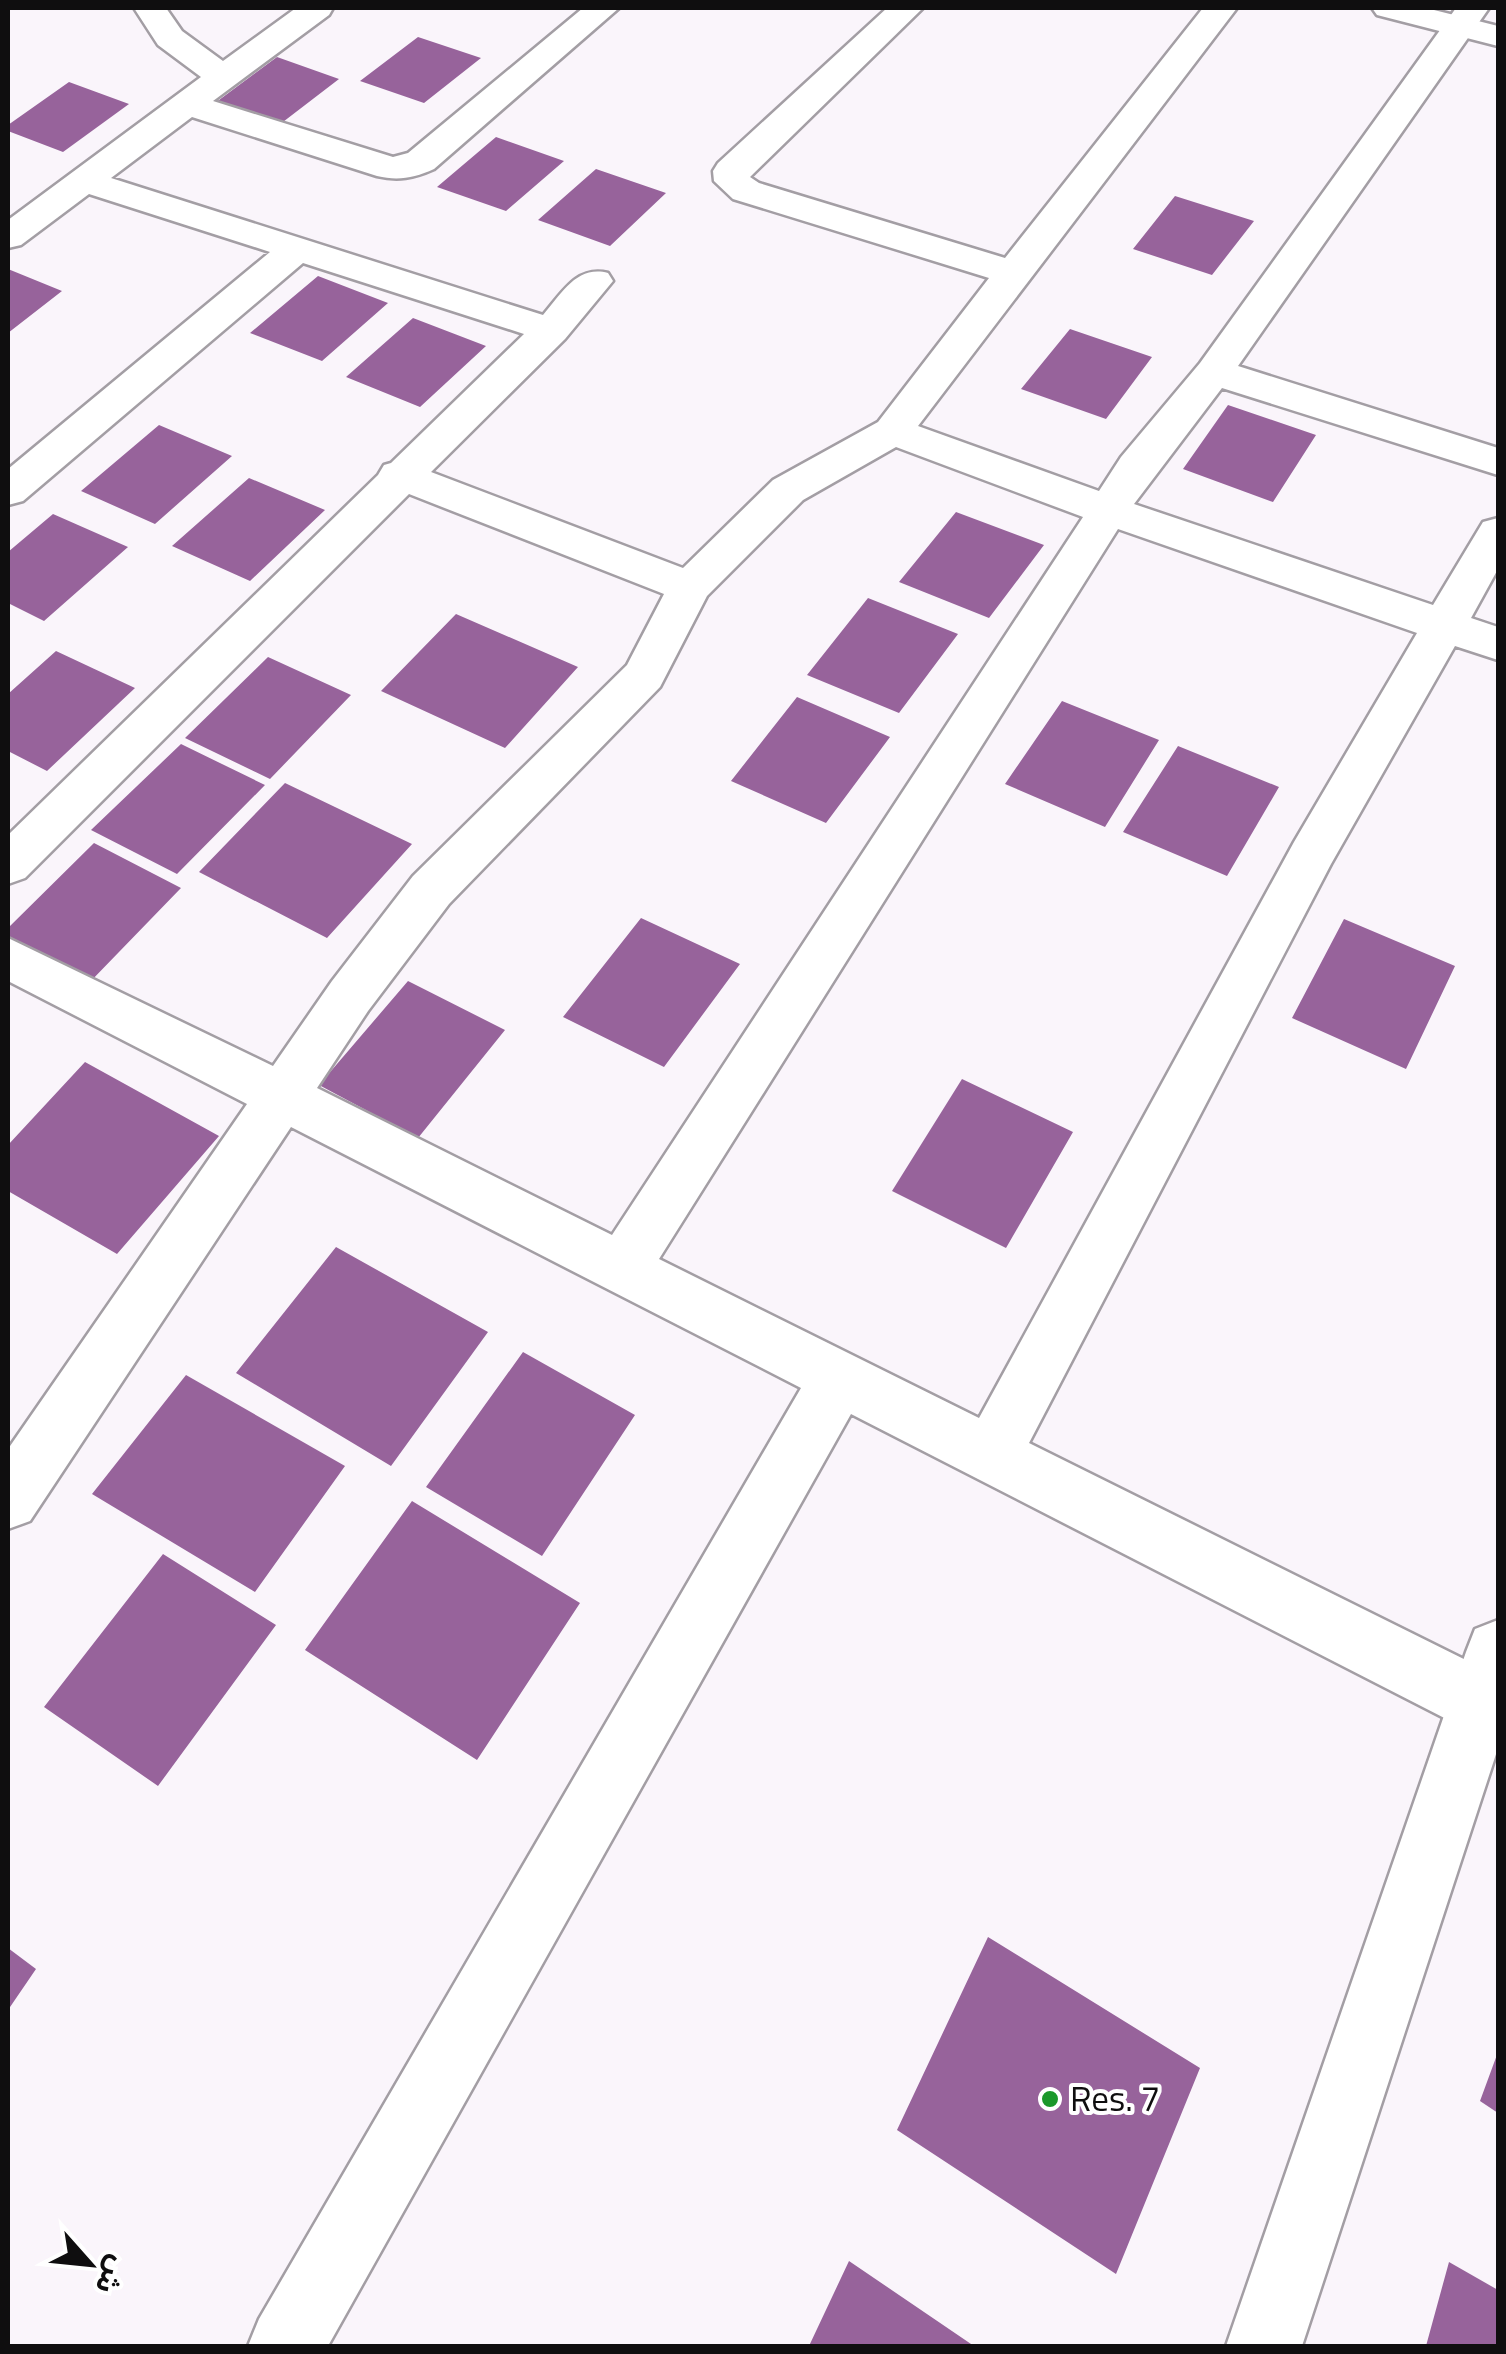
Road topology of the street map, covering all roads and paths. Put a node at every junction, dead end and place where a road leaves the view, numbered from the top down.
1 (150, 8) edge
2 (317, 8) edge
3 (603, 8) edge
4 (906, 8) edge
5 (1220, 8) edge
6 (1389, 8) edge
7 (1477, 23) edge
8 (223, 77) junction
9 (186, 104) junction
10 (82, 180) junction
11 (8, 237) edge
12 (297, 248) junction
13 (1013, 273) junction
14 (594, 282) dead end
15 (551, 330) junction
16 (1214, 372) junction
17 (893, 431) junction
18 (1498, 462) edge
19 (399, 476) junction
20 (8, 491) edge
21 (1107, 510) junction
22 (1498, 532) edge
23 (690, 587) junction
24 (1447, 627) junction
25 (1498, 644) edge
26 (8, 865) edge
27 (8, 958) edge
28 (282, 1096) junction
29 (623, 1266) junction
30 (839, 1378) junction
31 (991, 1455) junction
32 (8, 1500) edge
33 (1491, 1678) edge
34 (286, 2346) edge
35 (1264, 2346) edge

1 - 8 street
2 - 8 street
3 - 9 street
4 - 13 street
5 - 13 street
6 - 7 street
7 - 16 street
8 - 9 street
9 - 10 street
10 - 11 street
10 - 12 street
12 - 15 street
12 - 20 street
13 - 17 street
14 - 15 street
15 - 19 street
16 - 18 street
16 - 21 street
17 - 21 street
17 - 23 street
19 - 23 street
19 - 26 street
21 - 24 street
21 - 29 street
22 - 24 street
23 - 28 street
24 - 25 street
24 - 31 street
27 - 28 street
28 - 29 street
28 - 32 street
29 - 30 street
30 - 31 street
30 - 34 street
31 - 33 street
33 - 35 street

